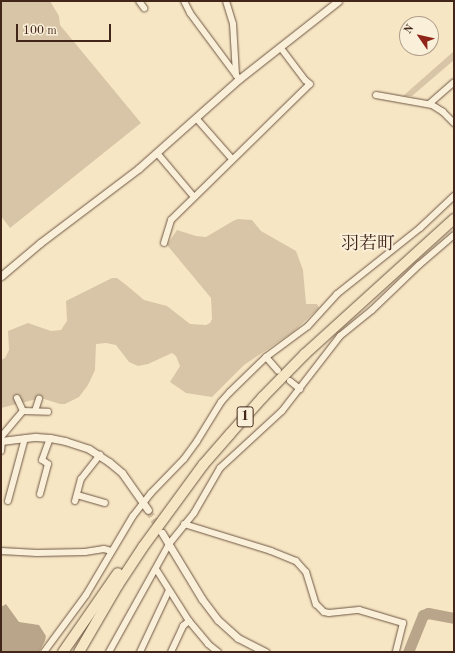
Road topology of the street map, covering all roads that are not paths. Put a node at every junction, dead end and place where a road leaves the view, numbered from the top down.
1 (139, 1) edge
2 (184, 1) edge
3 (226, 1) edge
4 (338, 1) edge
5 (144, 8) dead end
6 (280, 47) junction
7 (238, 77) junction
8 (454, 82) edge
9 (376, 95) dead end
10 (429, 104) junction
11 (196, 118) junction
12 (454, 123) edge
13 (157, 153) junction
14 (232, 159) junction
15 (454, 196) edge
16 (194, 197) junction
17 (454, 219) edge
18 (454, 235) edge
19 (164, 243) dead end
20 (1, 276) edge
21 (266, 357) junction
22 (278, 371) dead end
23 (290, 381) dead end
24 (300, 389) junction
25 (18, 398) dead end
26 (39, 399) dead end
27 (23, 411) junction
28 (35, 411) junction
29 (48, 412) dead end
30 (25, 438) junction
31 (50, 438) junction
32 (1, 440) edge
33 (1, 451) edge
34 (100, 455) junction
35 (40, 494) dead end
36 (8, 501) dead end
37 (144, 502) junction
38 (105, 503) dead end
39 (172, 506) junction
40 (148, 510) tunnel mouth
41 (184, 524) junction
42 (162, 533) tunnel mouth
43 (170, 544) junction
44 (1, 550) edge
45 (111, 551) junction
46 (156, 569) junction
47 (118, 585) junction
48 (169, 590) junction
49 (188, 621) junction
50 (44, 652) edge
51 (62, 652) edge
52 (79, 652) edge
53 (86, 652) edge
54 (109, 652) edge
55 (140, 652) edge
56 (170, 652) edge
57 (218, 652) edge
58 (265, 652) edge
59 (396, 652) edge

1 - 5 street
2 - 7 street
3 - 7 street
4 - 6 street
6 - 7 street
6 - 14 street
7 - 11 street
8 - 10 street
9 - 10 street
10 - 12 street
11 - 13 street
11 - 14 street
13 - 16 street
13 - 20 street
14 - 16 street
15 - 21 street
16 - 19 street
17 - 39 highway, 1
18 - 24 street
21 - 22 street
21 - 37 street
23 - 24 street
24 - 41 street
25 - 27 street
26 - 28 street
27 - 28 street
27 - 32 street
28 - 29 street
30 - 31 street
30 - 32 street
30 - 36 street
31 - 34 street
31 - 35 street
32 - 33 street
34 - 37 street
34 - 38 street
37 - 40 street
37 - 45 street
39 - 47 highway, 1
39 - 51 highway, 1
41 - 43 street
41 - 59 street
42 - 43 street
43 - 46 street
43 - 58 street
44 - 45 street
45 - 50 street
46 - 48 street
46 - 54 street
47 - 52 highway, 1
47 - 53 highway, 1
48 - 49 street
48 - 55 street
49 - 56 street
49 - 57 street

